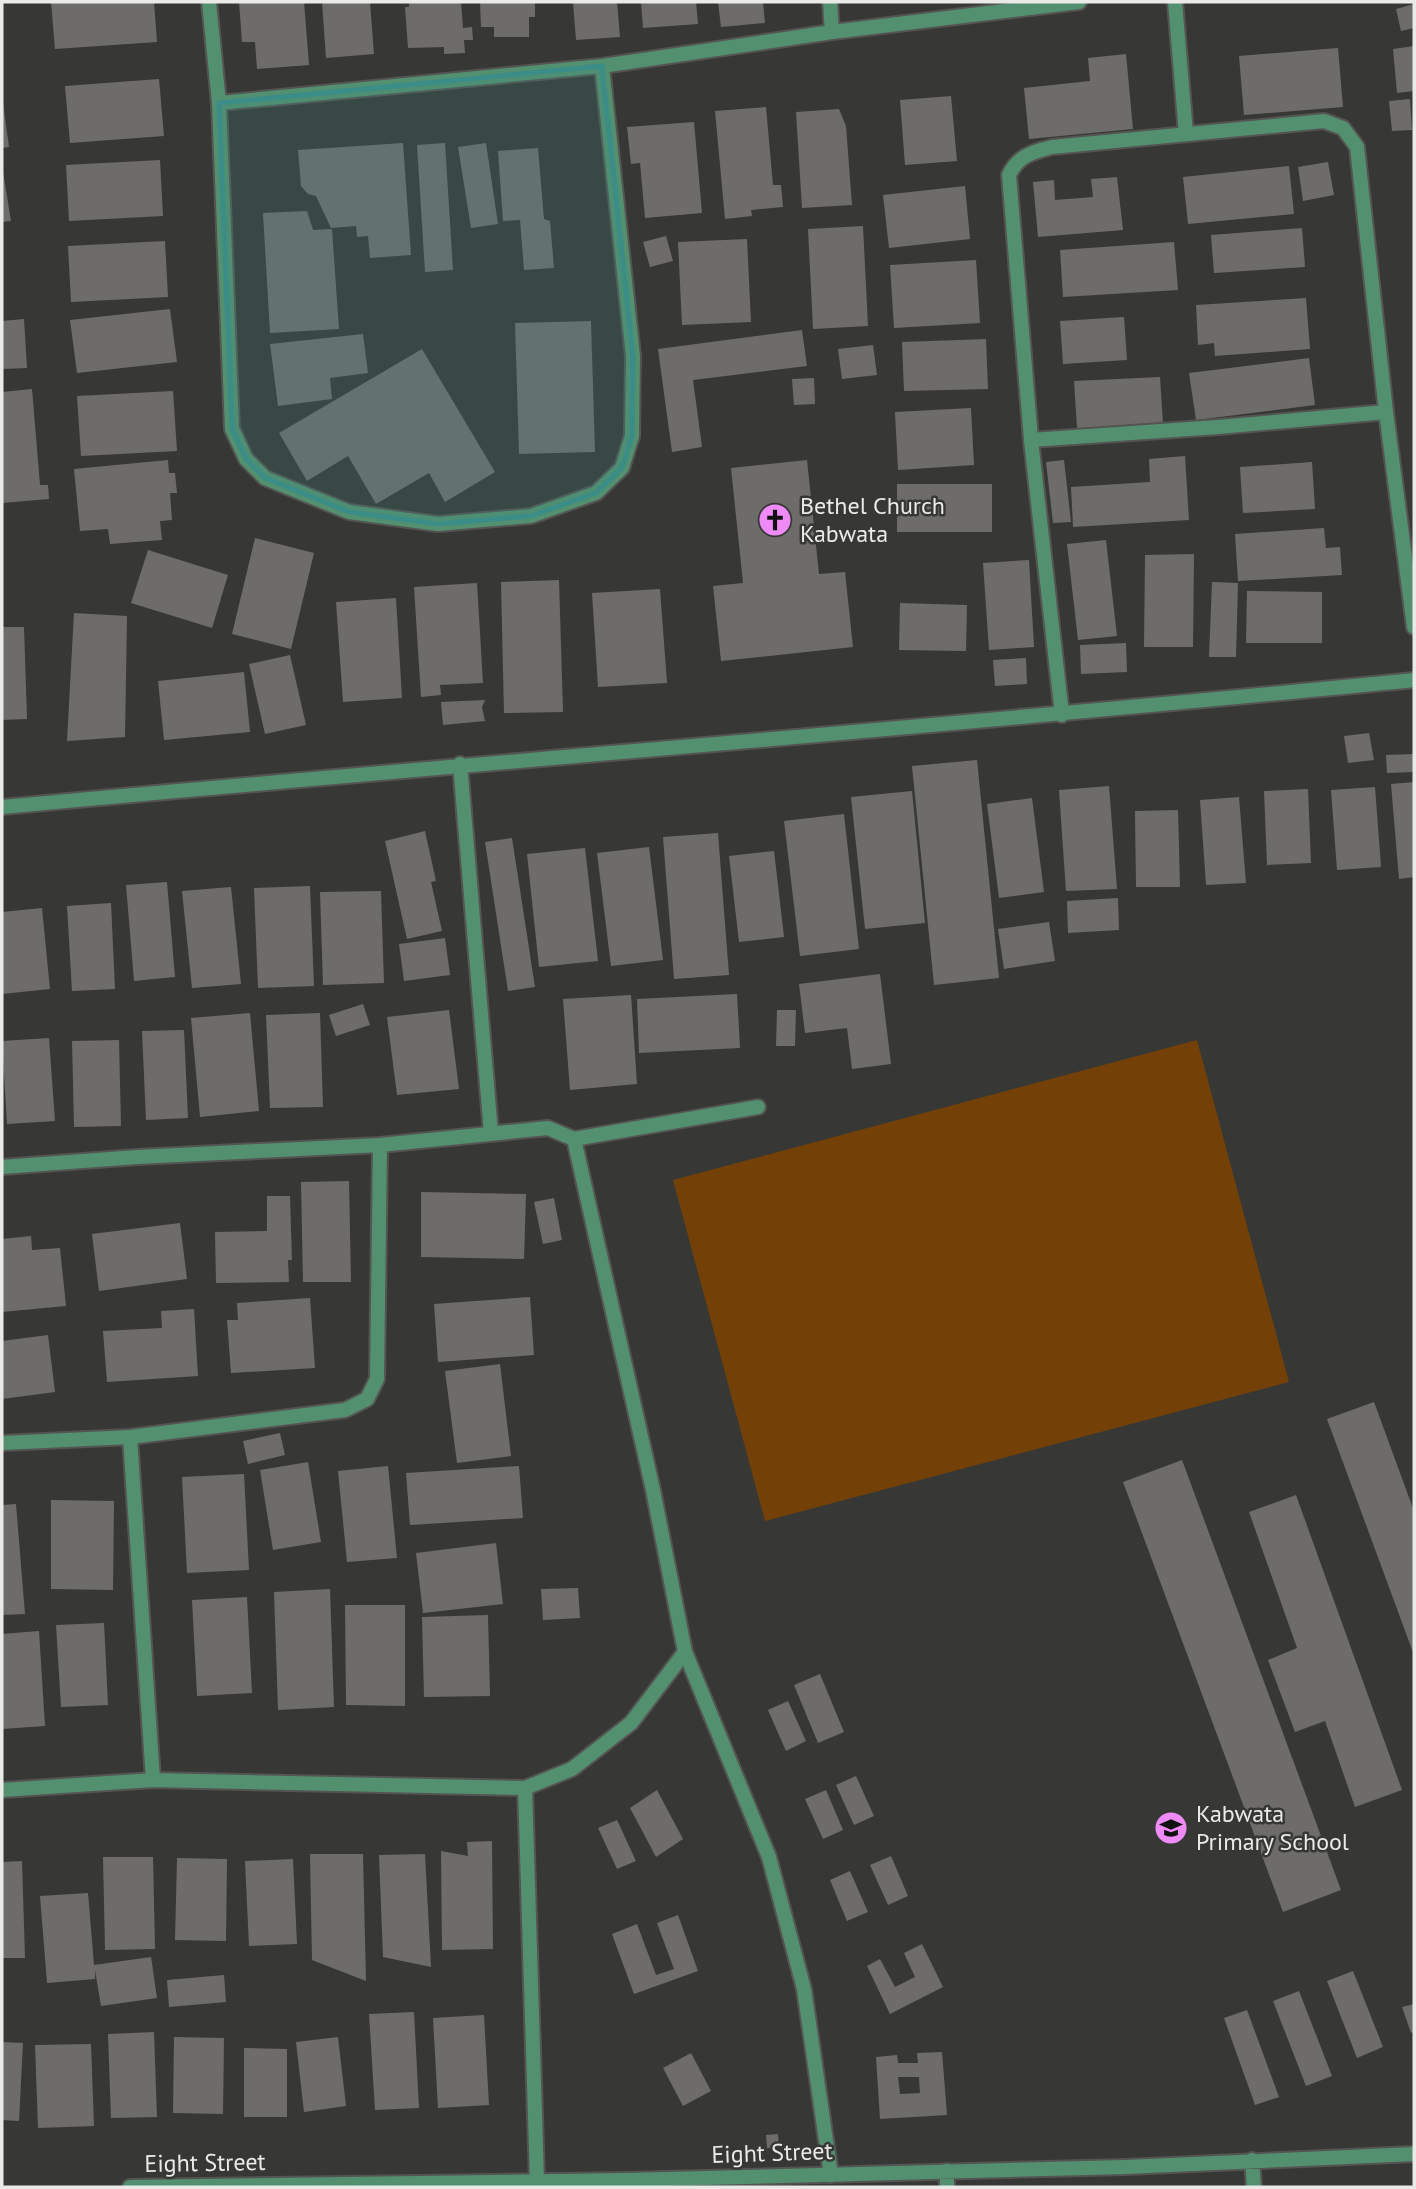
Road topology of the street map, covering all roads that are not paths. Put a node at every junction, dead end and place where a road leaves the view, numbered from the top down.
1 (209, 2) edge
2 (830, 2) edge
3 (1079, 2) edge
4 (1175, 2) edge
5 (832, 32) junction
6 (602, 66) junction
7 (219, 103) junction
8 (1186, 134) junction
9 (1386, 412) junction
10 (1031, 440) junction
11 (1414, 627) edge
12 (1414, 680) edge
13 (1062, 715) junction
14 (460, 764) junction
15 (2, 807) edge
16 (758, 1107) dead end
17 (491, 1133) junction
18 (573, 1139) junction
19 (380, 1145) junction
20 (2, 1167) edge
21 (130, 1437) junction
22 (2, 1443) edge
23 (685, 1653) junction
24 (153, 1780) junction
25 (525, 1788) junction
26 (2, 1790) edge
27 (1414, 2154) edge
28 (1252, 2160) junction
29 (947, 2171) junction
30 (831, 2175) junction
31 (537, 2180) junction
32 (627, 2184) edge
33 (130, 2187) edge
34 (947, 2187) edge
35 (1254, 2187) edge

1 - 7 street
2 - 5 street
3 - 5 street
4 - 8 street
5 - 6 street
6 - 7 street
6 - 7 street
8 - 9 street
8 - 10 street
9 - 10 street
9 - 11 street
10 - 13 street
12 - 13 street
13 - 14 street
14 - 15 street
14 - 17 street
16 - 18 street
17 - 18 street
17 - 19 street
18 - 23 street
19 - 20 street
19 - 21 street
21 - 22 street
21 - 24 street
23 - 25 street
23 - 30 street
24 - 25 street
24 - 26 street
25 - 31 street
27 - 28 street, Eight Street
28 - 29 street, Eight Street
28 - 35 street
29 - 30 street, Eight Street
29 - 34 street
30 - 32 street, Eight Street
31 - 32 street, Eight Street
31 - 33 street, Eight Street

